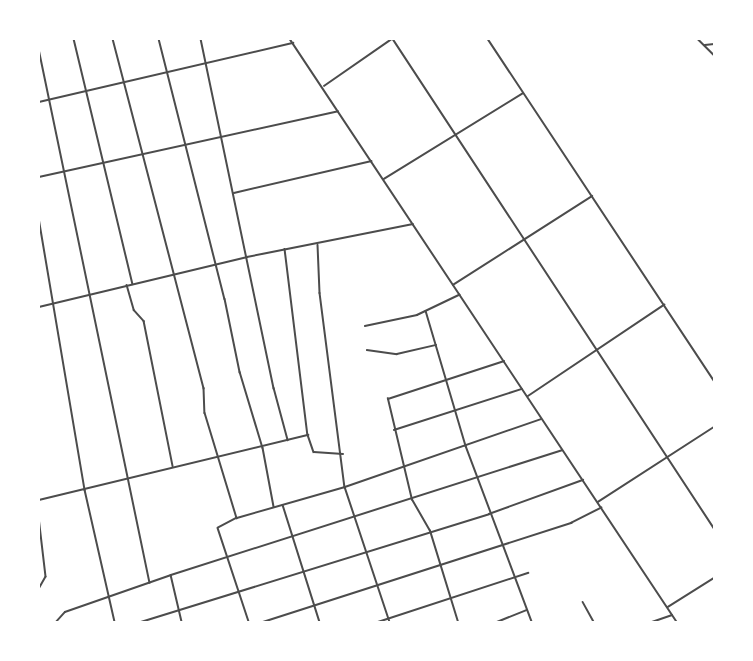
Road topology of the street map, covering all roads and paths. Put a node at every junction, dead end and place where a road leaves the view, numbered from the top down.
1 (74, 39) edge
2 (113, 39) edge
3 (159, 39) edge
4 (201, 39) edge
5 (290, 39) edge
6 (392, 39) edge
7 (488, 39) edge
8 (698, 39) edge
9 (293, 43) junction
10 (714, 44) edge
11 (705, 45) junction
12 (39, 49) edge
13 (714, 55) edge
14 (207, 64) junction
15 (168, 73) junction
16 (124, 83) junction
17 (324, 86) junction
18 (87, 92) junction
19 (524, 93) junction
20 (51, 99) junction
21 (39, 102) edge
22 (338, 111) junction
23 (456, 134) junction
24 (223, 135) junction
25 (185, 144) junction
26 (142, 153) junction
27 (371, 161) junction
28 (104, 162) junction
29 (66, 170) junction
30 (39, 177) edge
31 (384, 179) junction
32 (234, 193) junction
33 (592, 196) junction
34 (39, 218) edge
35 (413, 224) junction
36 (524, 239) junction
37 (318, 244) junction
38 (285, 249) junction
39 (247, 257) junction
40 (215, 264) junction
41 (173, 273) junction
42 (133, 284) junction
43 (127, 285) junction
44 (453, 285) junction
45 (91, 294) junction
46 (459, 295) junction
47 (53, 303) junction
48 (664, 305) junction
49 (39, 307) edge
50 (426, 311) junction
51 (365, 326) dead end
52 (436, 345) junction
53 (596, 348) junction
54 (367, 350) dead end
55 (504, 361) junction
56 (447, 379) junction
57 (714, 380) edge
58 (522, 389) junction
59 (528, 396) junction
60 (457, 412) junction
61 (541, 419) junction
62 (714, 427) edge
63 (394, 430) junction
64 (308, 435) junction
65 (288, 440) junction
66 (466, 446) junction
67 (263, 448) junction
68 (562, 450) junction
69 (342, 454) junction
70 (217, 455) junction
71 (667, 456) junction
72 (173, 466) junction
73 (404, 467) junction
74 (478, 479) junction
75 (130, 480) junction
76 (583, 480) junction
77 (345, 487) junction
78 (85, 490) junction
79 (39, 500) edge
80 (412, 500) junction
81 (598, 502) junction
82 (283, 505) junction
83 (274, 508) junction
84 (601, 508) junction
85 (490, 514) junction
86 (39, 517) edge
87 (237, 518) junction
88 (354, 519) junction
89 (714, 528) edge
90 (430, 531) junction
91 (295, 537) junction
92 (500, 544) junction
93 (367, 551) junction
94 (228, 556) junction
95 (440, 565) junction
96 (305, 570) junction
97 (528, 573) dead end
98 (171, 575) junction
99 (514, 578) junction
100 (714, 578) edge
101 (150, 583) junction
102 (378, 585) junction
103 (39, 589) edge
104 (240, 591) junction
105 (108, 597) junction
106 (450, 597) junction
107 (583, 602) dead end
108 (315, 605) junction
109 (668, 607) junction
110 (527, 610) junction
111 (178, 612) junction
112 (672, 615) junction
113 (388, 619) junction
114 (56, 622) edge
115 (115, 622) edge
116 (141, 622) edge
117 (182, 622) edge
118 (249, 622) edge
119 (263, 622) edge
120 (320, 622) edge
121 (378, 622) edge
122 (390, 622) edge
123 (458, 622) edge
124 (497, 622) edge
125 (532, 622) edge
126 (594, 622) edge
127 (652, 622) edge
128 (677, 622) edge

1 - 18 street
2 - 16 street
3 - 15 street
4 - 14 street
5 - 9 street
6 - 17 street
6 - 23 street
7 - 19 street
8 - 11 street
9 - 14 street
9 - 17 street
10 - 11 street
11 - 13 street
12 - 20 street
14 - 15 street
14 - 24 street
15 - 16 street
15 - 25 street
16 - 18 street
16 - 26 street
17 - 22 street
18 - 20 street
18 - 28 street
19 - 23 street
19 - 33 street
20 - 21 street
20 - 29 street
22 - 24 street
22 - 27 street
23 - 31 street
23 - 36 street
24 - 25 street
24 - 32 street
25 - 26 street
25 - 40 street
26 - 28 street
26 - 41 street
27 - 31 street
27 - 32 street
28 - 29 street
28 - 42 street
29 - 30 street
29 - 45 street
31 - 35 street
32 - 39 street
33 - 36 street
33 - 48 street
34 - 47 street
35 - 37 street
35 - 44 street
36 - 44 street
36 - 53 street
37 - 38 street
37 - 69 street
38 - 39 street
38 - 64 street
39 - 40 street
39 - 65 street
40 - 41 street
40 - 67 street
41 - 42 street
41 - 70 street
42 - 43 street
43 - 45 street
43 - 72 street
44 - 46 street
45 - 47 street
45 - 75 street
46 - 50 street
46 - 55 street
47 - 49 street
47 - 78 street
48 - 53 street
48 - 57 street
50 - 51 street
50 - 52 street
52 - 54 street
52 - 56 street
53 - 59 street
53 - 71 street
55 - 56 street
55 - 58 street
56 - 60 street
56 - 63 street
58 - 59 street
58 - 60 street
59 - 61 street
60 - 63 street
60 - 66 street
61 - 66 street
61 - 68 street
62 - 71 street
63 - 73 street
64 - 65 street
64 - 69 street
65 - 67 street
66 - 73 street
66 - 74 street
67 - 70 street
67 - 83 street
68 - 74 street
68 - 76 street
69 - 77 street
70 - 72 street
70 - 87 street
71 - 81 street
71 - 89 street
72 - 75 street
73 - 77 street
73 - 80 street
74 - 80 street
74 - 85 street
75 - 78 street
75 - 101 street
76 - 81 street
76 - 85 street
77 - 82 street
77 - 88 street
78 - 79 street
78 - 105 street
80 - 88 street
80 - 90 street
81 - 84 street
82 - 83 street
82 - 91 street
83 - 87 street
84 - 92 street
84 - 109 street
85 - 90 street
85 - 92 street
86 - 103 street
87 - 94 street
88 - 91 street
88 - 93 street
90 - 93 street
90 - 95 street
91 - 94 street
91 - 96 street
92 - 95 street
92 - 99 street
93 - 96 street
93 - 102 street
94 - 98 street
94 - 104 street
95 - 102 street
95 - 106 street
96 - 104 street
96 - 108 street
97 - 99 street
98 - 101 street
98 - 111 street
99 - 106 street
99 - 110 street
100 - 109 street
101 - 105 street
102 - 108 street
102 - 113 street
104 - 111 street
104 - 118 street
105 - 114 street
105 - 115 street
106 - 113 street
106 - 123 street
107 - 126 street
108 - 119 street
108 - 120 street
109 - 112 street
110 - 124 street
110 - 125 street
111 - 116 street
111 - 117 street
112 - 127 street
112 - 128 street
113 - 121 street
113 - 122 street

